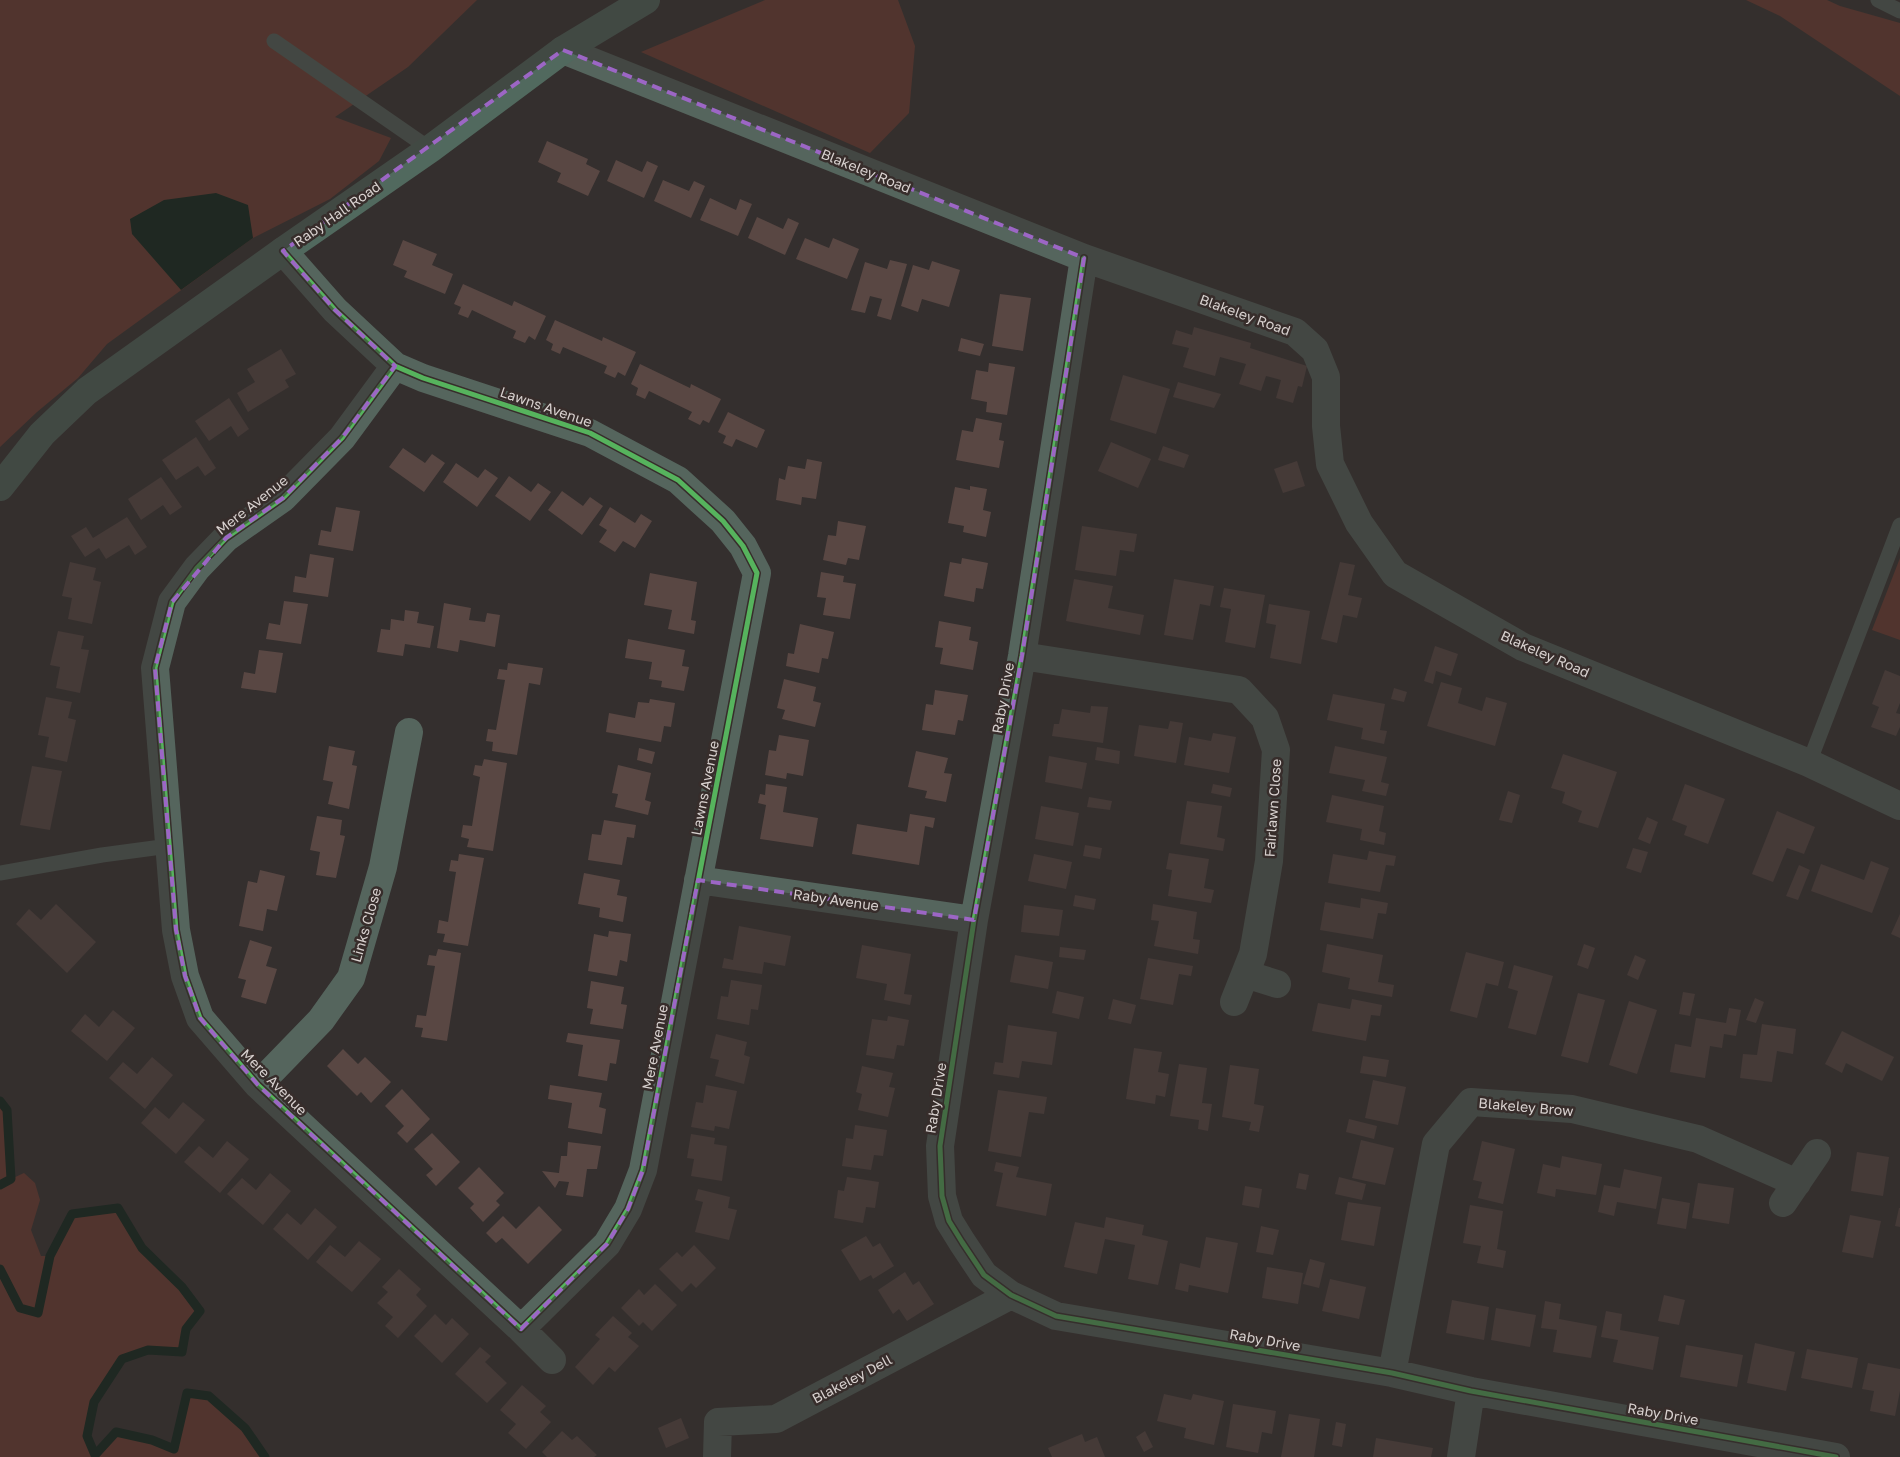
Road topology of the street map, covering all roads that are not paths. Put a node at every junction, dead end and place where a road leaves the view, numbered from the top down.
1 (646, 0) edge
2 (1878, 0) edge
3 (1900, 11) edge
4 (274, 41) dead end
5 (563, 50) junction
6 (430, 149) junction
7 (283, 251) junction
8 (1084, 258) junction
9 (395, 366) junction
10 (0, 486) edge
11 (1900, 525) edge
12 (1022, 656) junction
13 (409, 732) dead end
14 (1809, 763) junction
15 (1900, 806) edge
16 (169, 846) junction
17 (0, 873) edge
18 (698, 880) junction
19 (974, 920) junction
20 (1245, 974) junction
21 (1277, 984) dead end
22 (1234, 1002) dead end
23 (258, 1085) junction
24 (1817, 1153) dead end
25 (1011, 1295) junction
26 (521, 1329) junction
27 (552, 1360) dead end
28 (1392, 1373) junction
29 (1471, 1391) junction
30 (717, 1457) edge
31 (1461, 1457) edge
32 (1836, 1457) edge

1 - 5 street, Raby Hall Road
2 - 3 lane
4 - 6 lane
5 - 6 street, Raby Hall Road
5 - 8 street, Blakeley Road
6 - 7 street, Raby Hall Road
7 - 9 street, Lawns Avenue
7 - 10 street, Raby Hall Road
8 - 12 street, Raby Drive
8 - 14 street, Blakeley Road
9 - 16 street, Mere Avenue
9 - 18 street, Lawns Avenue
11 - 14 lane
12 - 19 street, Raby Drive
12 - 20 street, Fairlawn Close
13 - 23 street, Links Close
14 - 15 street, Blakeley Road
16 - 17 lane
16 - 23 street, Mere Avenue
18 - 19 street, Raby Avenue
18 - 26 street, Mere Avenue
19 - 25 street, Raby Drive
20 - 21 street
20 - 22 street, Fairlawn Close
23 - 26 street, Mere Avenue
24 - 28 street, Blakeley Brow
25 - 28 street, Raby Drive
25 - 30 street, Blakeley Dell
26 - 27 street, Mere Avenue
28 - 29 street, Raby Drive
29 - 31 street
29 - 32 street, Raby Drive

